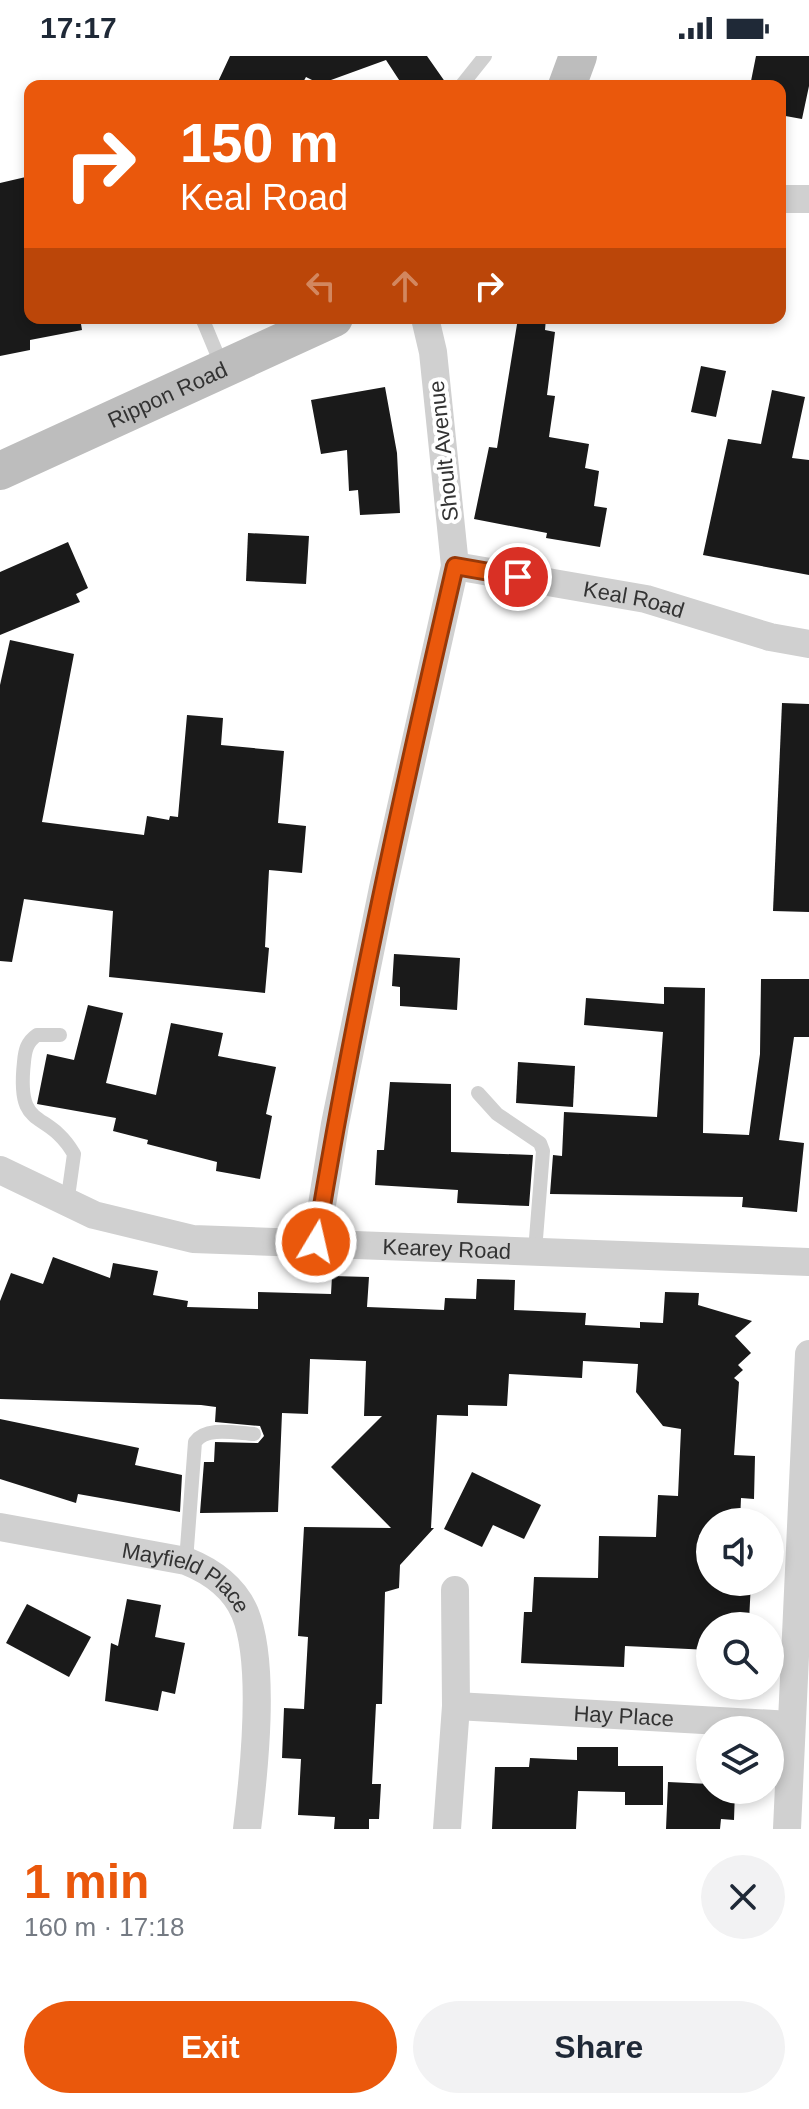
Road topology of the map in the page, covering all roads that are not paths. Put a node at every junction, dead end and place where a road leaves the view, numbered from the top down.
1 (485, 56) edge
2 (578, 56) edge
3 (466, 80) edge
4 (569, 80) edge
5 (786, 199) edge
6 (809, 199) edge
7 (205, 324) edge
8 (321, 324) edge
9 (426, 324) edge
10 (224, 370) junction
11 (0, 471) edge
12 (455, 566) junction
13 (809, 644) edge
14 (60, 1035) dead end
15 (478, 1093) dead end
16 (0, 1170) edge
17 (67, 1204) junction
18 (316, 1242) junction
19 (535, 1251) junction
20 (809, 1262) edge
21 (809, 1354) edge
22 (254, 1434) dead end
23 (0, 1527) edge
24 (186, 1561) junction
25 (455, 1590) dead end
26 (804, 1608) edge
27 (456, 1706) junction
28 (791, 1725) junction
29 (247, 1829) edge
30 (447, 1829) edge
31 (787, 1829) edge

1 - 3 lane
2 - 4 street
5 - 6 street
7 - 10 lane
8 - 10 street, Rippon Road
9 - 12 street, Shoult Avenue
10 - 11 street, Rippon Road
12 - 13 street, Keal Road
12 - 18 street, Shoult Avenue
14 - 17 lane
15 - 19 lane
16 - 17 street, Kearey Road
17 - 18 street, Kearey Road
18 - 19 street, Kearey Road
19 - 20 street, Kearey Road
21 - 26 street
22 - 24 lane
23 - 24 street, Mayfield Place
24 - 29 street, Mayfield Place
25 - 27 street
26 - 28 street
27 - 28 street, Hay Place
27 - 30 street
28 - 31 street

